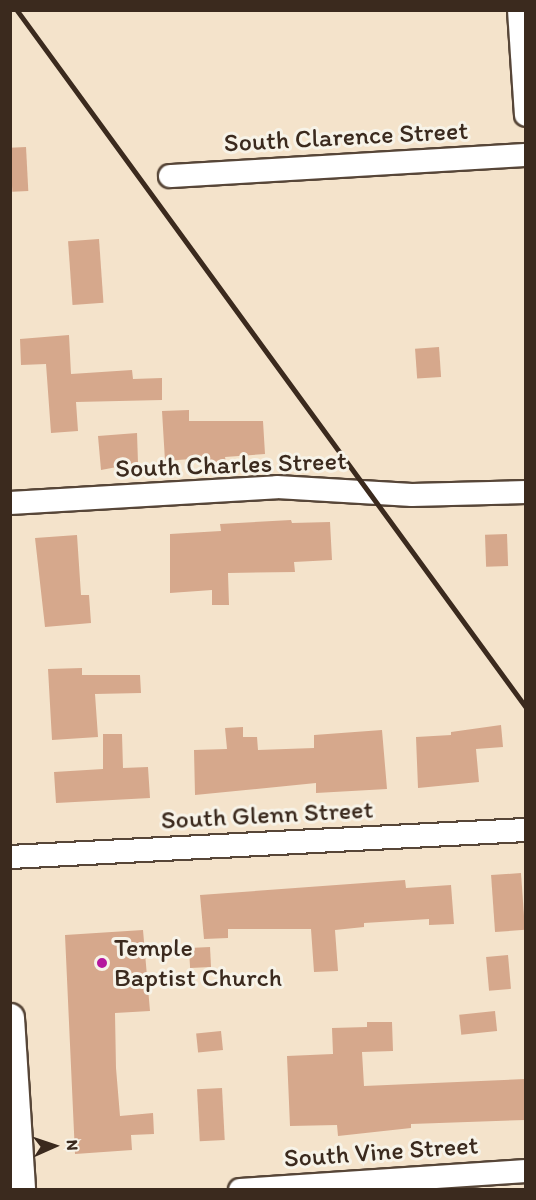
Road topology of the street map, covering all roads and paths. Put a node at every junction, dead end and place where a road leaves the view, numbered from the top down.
1 (519, 10) edge
2 (525, 115) edge
3 (525, 155) edge
4 (170, 176) dead end
5 (525, 492) edge
6 (10, 503) edge
7 (525, 830) edge
8 (10, 857) edge
9 (10, 1018) edge
10 (525, 1171) edge
11 (21, 1190) edge
12 (240, 1190) edge

1 - 2 street
3 - 4 street, South Clarence Street
5 - 6 street, South Charles Street
7 - 8 street, South Glenn Street
9 - 11 street
10 - 12 street, South Vine Street

